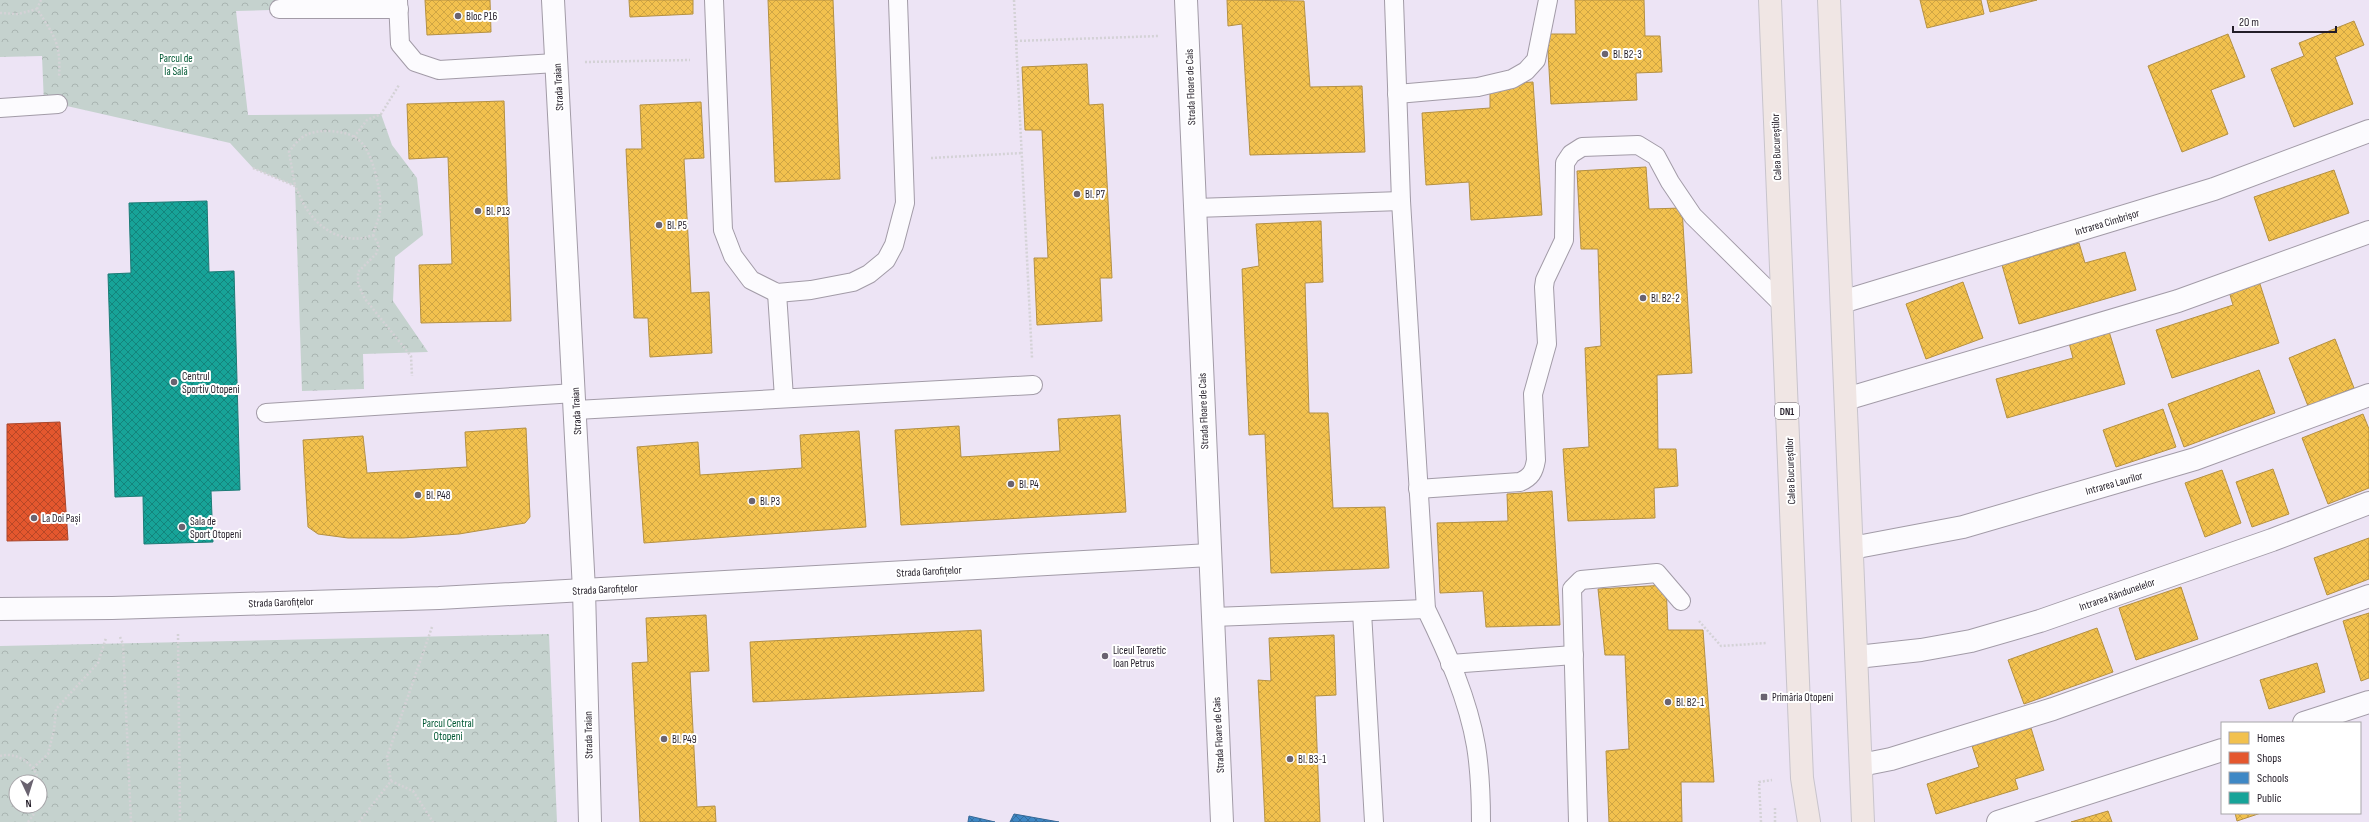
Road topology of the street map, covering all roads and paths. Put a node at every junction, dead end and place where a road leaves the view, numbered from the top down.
1 (41, 0) edge
2 (553, 0) edge
3 (714, 0) edge
4 (898, 0) edge
5 (1014, 0) edge
6 (1186, 0) edge
7 (1394, 0) edge
8 (1548, 0) edge
9 (1770, 0) edge
10 (1829, 0) edge
11 (399, 5) edge
12 (37, 9) junction
13 (279, 10) dead end
14 (0, 13) edge
15 (1187, 35) junction
16 (1016, 41) junction
17 (716, 59) junction
18 (415, 62) junction
19 (556, 63) junction
20 (1397, 94) junction
21 (58, 104) joint
22 (0, 108) edge
23 (2369, 131) edge
24 (354, 137) junction
25 (1022, 154) junction
26 (904, 160) junction
27 (252, 168) dead end
28 (296, 186) junction
29 (1401, 201) junction
30 (1195, 208) junction
31 (2369, 232) edge
32 (373, 235) junction
33 (777, 293) junction
34 (1842, 302) junction
35 (1782, 304) junction
36 (1033, 385) joint
37 (2369, 395) edge
38 (784, 398) junction
39 (1846, 399) junction
40 (575, 402) junction
41 (414, 403) junction
42 (266, 413) dead end
43 (1418, 489) junction
44 (2369, 503) edge
45 (1852, 548) junction
46 (1210, 555) junction
47 (584, 590) junction
48 (2369, 596) edge
49 (439, 598) junction
50 (1681, 602) joint
51 (177, 606) junction
52 (0, 609) edge
53 (1426, 609) junction
54 (1362, 612) junction
55 (112, 613) junction
56 (1213, 617) junction
57 (1797, 641) junction
58 (1574, 655) junction
59 (1857, 657) junction
60 (1450, 664) junction
61 (2369, 702) edge
62 (2307, 722) edge
63 (2221, 750) edge
64 (0, 756) edge
65 (1861, 765) junction
66 (33, 768) junction
67 (35, 774) edge
68 (391, 781) junction
69 (1759, 782) dead end
70 (131, 822) edge
71 (180, 822) edge
72 (359, 822) edge
73 (433, 822) edge
74 (590, 822) edge
75 (1222, 822) edge
76 (1374, 822) edge
77 (1481, 822) edge
78 (1578, 822) edge
79 (1761, 822) edge
80 (1809, 822) edge
81 (1863, 822) edge
82 (1998, 822) edge

1 - 12 path
2 - 19 street, Strada Traian
3 - 17 lane
4 - 26 lane
5 - 16 path
6 - 15 street, Strada Floare de Cais
7 - 20 lane
8 - 20 lane
9 - 35 highway, Calea Bucureștilor / DN1
10 - 34 highway
11 - 13 lane
11 - 18 lane
12 - 14 path
12 - 21 path
15 - 16 path
15 - 30 street, Strada Floare de Cais
16 - 25 path
17 - 19 path
17 - 33 lane
18 - 19 lane
18 - 24 path
19 - 40 street, Strada Traian
20 - 29 lane
21 - 22 lane
23 - 34 street, Intrarea Cimbrișor
24 - 28 path
24 - 32 path
25 - 26 path
25 - 36 path
26 - 33 lane
27 - 28 path
28 - 32 path
29 - 30 lane
29 - 43 lane
30 - 46 street, Strada Floare de Cais
31 - 39 street
32 - 41 path
33 - 38 lane
34 - 39 highway
35 - 43 lane
35 - 57 highway, Calea Bucureștilor / DN1
36 - 38 lane
37 - 45 street, Intrarea Laurilor
38 - 40 lane
39 - 45 highway
40 - 41 lane
40 - 47 street, Strada Traian
41 - 42 lane
43 - 53 lane
44 - 59 street, Intrarea Rândunelelor
45 - 59 highway
46 - 47 street, Strada Garofițelor
46 - 56 street, Strada Floare de Cais
47 - 49 street, Strada Garofițelor
47 - 74 street, Strada Traian
48 - 65 street
49 - 51 street, Strada Garofițelor
49 - 68 path
50 - 57 path
50 - 58 lane
51 - 55 street, Strada Garofițelor
51 - 71 path
52 - 55 street, Strada Garofițelor
53 - 54 lane
53 - 60 lane
54 - 56 lane
54 - 76 lane
55 - 66 path
55 - 70 path
56 - 75 street, Strada Floare de Cais
57 - 80 highway, Calea Bucureștilor / DN1
58 - 60 lane
58 - 78 lane
59 - 65 highway
60 - 77 lane
61 - 62 street
63 - 82 street
64 - 66 path
65 - 81 highway
66 - 67 path
68 - 72 path
68 - 73 path
69 - 79 path

